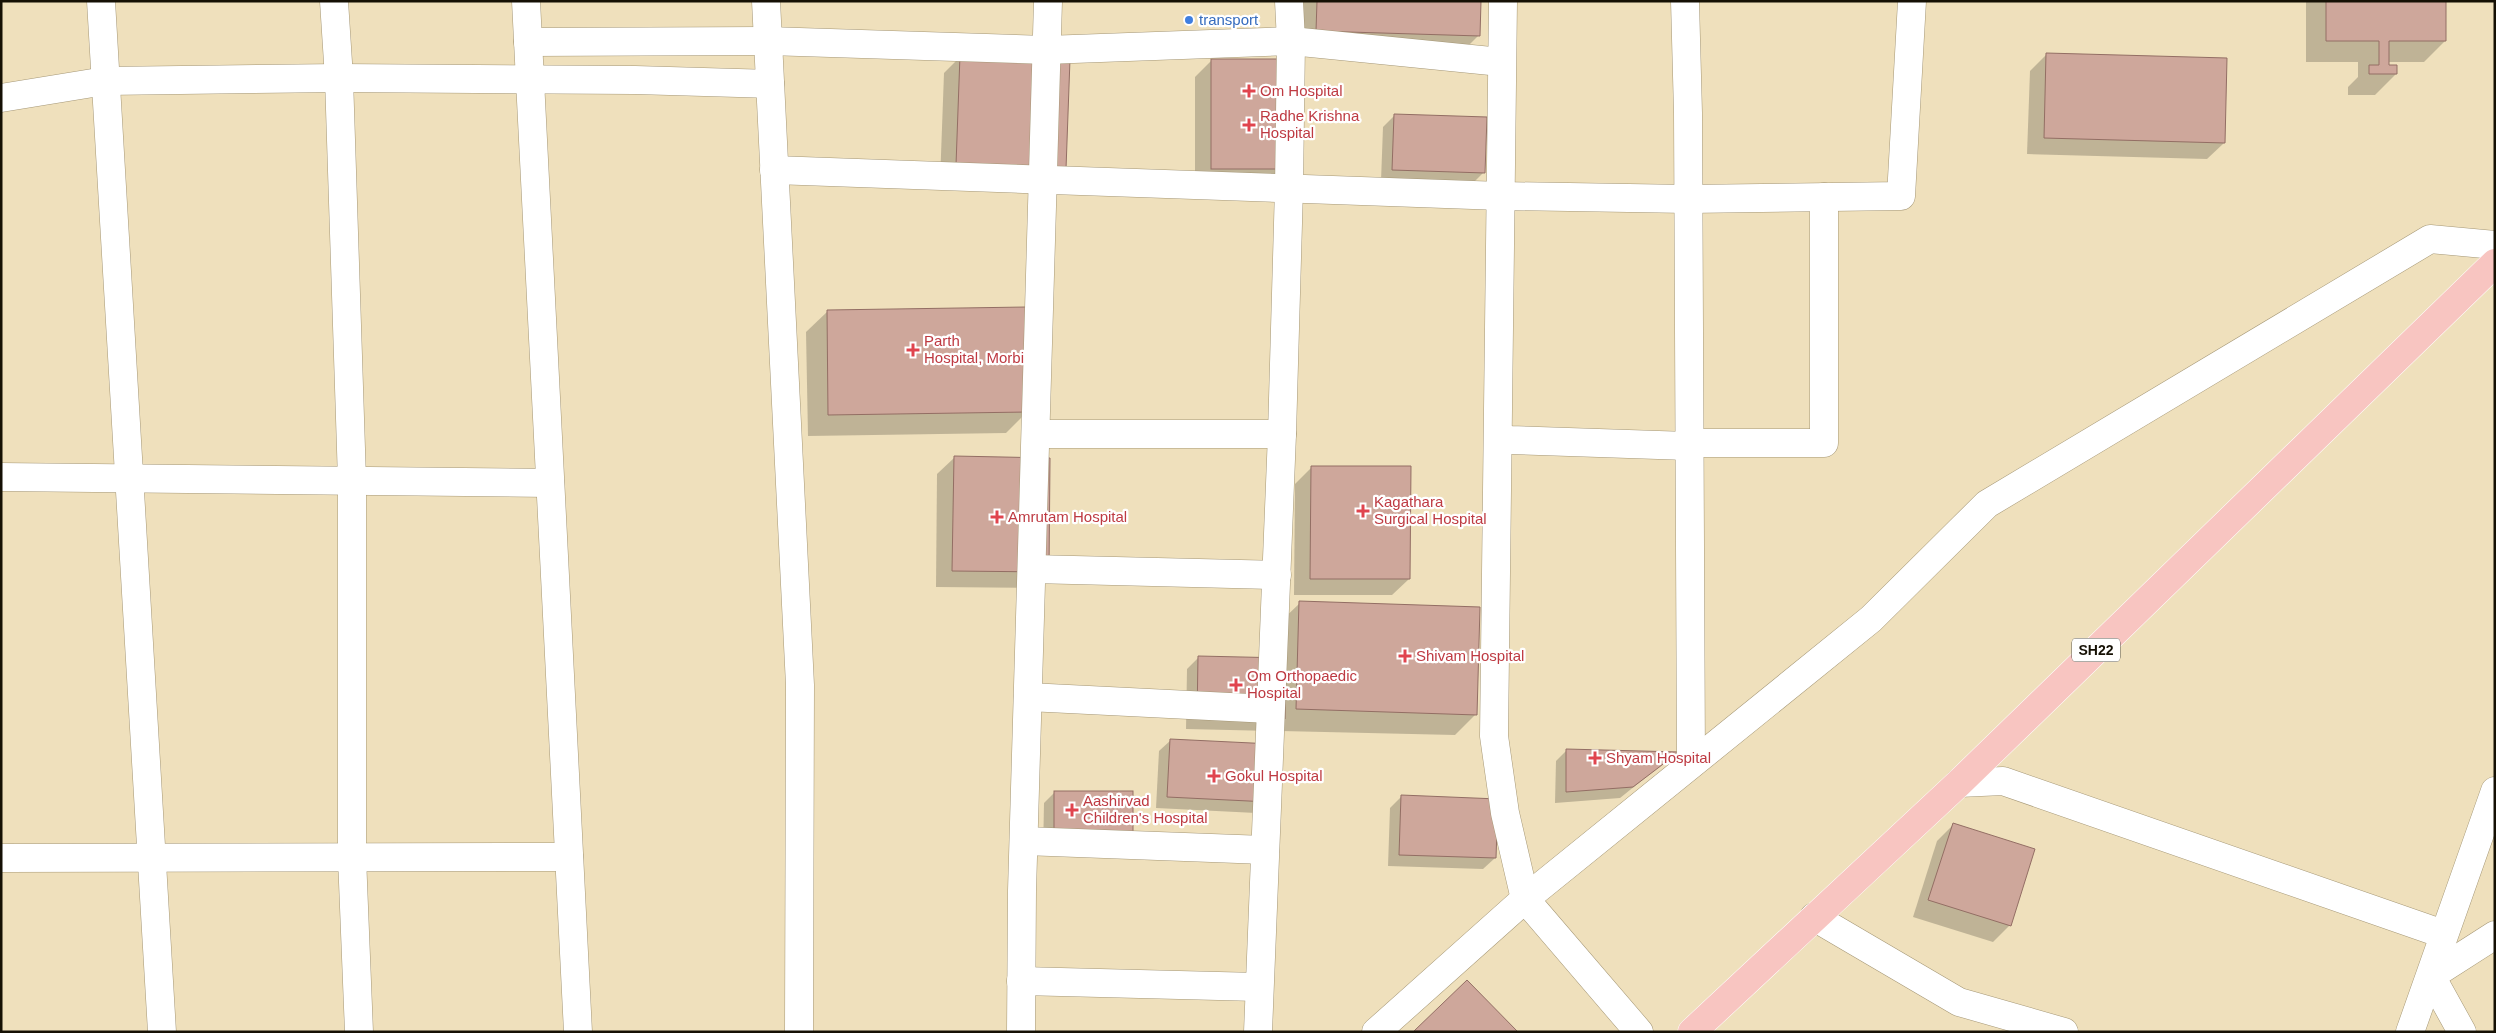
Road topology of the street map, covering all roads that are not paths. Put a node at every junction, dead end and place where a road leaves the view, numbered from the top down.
1 (101, 1) edge
2 (334, 1) edge
3 (526, 1) edge
4 (766, 1) edge
5 (1048, 1) edge
6 (1289, 1) edge
7 (1503, 1) edge
8 (1685, 1) edge
9 (1912, 1) edge
10 (768, 40) junction
11 (1291, 41) junction
12 (528, 42) junction
13 (1046, 50) junction
14 (1501, 62) junction
15 (339, 78) junction
16 (106, 81) junction
17 (530, 81) junction
18 (770, 84) junction
19 (1, 98) edge
20 (774, 170) junction
21 (1042, 180) junction
22 (1289, 188) junction
23 (1501, 196) junction
24 (1824, 197) junction
25 (1688, 199) junction
26 (2495, 245) edge
27 (2495, 262) edge
28 (1036, 434) junction
29 (1282, 434) junction
30 (1499, 437) junction
31 (1690, 443) junction
32 (1, 477) edge
33 (129, 477) junction
34 (352, 480) junction
35 (550, 484) junction
36 (1032, 569) junction
37 (1277, 575) junction
38 (1028, 697) junction
39 (1270, 709) junction
40 (1691, 764) junction
41 (1959, 783) junction
42 (2495, 791) edge
43 (1024, 840) junction
44 (1265, 850) junction
45 (151, 857) junction
46 (352, 857) junction
47 (569, 857) junction
48 (1, 858) edge
49 (1525, 899) junction
50 (1814, 917) junction
51 (2443, 934) junction
52 (2495, 935) edge
53 (2431, 976) junction
54 (1021, 981) junction
55 (1258, 987) junction
56 (162, 1032) edge
57 (359, 1032) edge
58 (578, 1032) edge
59 (799, 1032) edge
60 (1020, 1032) edge
61 (1258, 1032) edge
62 (1376, 1032) edge
63 (1640, 1032) edge
64 (1692, 1032) edge
65 (2064, 1032) edge
66 (2410, 1032) edge
67 (2462, 1032) edge

1 - 16 street
2 - 15 street
3 - 12 street
4 - 10 street
5 - 13 street
6 - 11 street
7 - 14 street
8 - 25 street
9 - 24 street
10 - 12 street
10 - 13 street
10 - 18 street
11 - 13 street
11 - 14 street
11 - 22 street
12 - 17 street
13 - 21 street
14 - 23 street
15 - 16 street
15 - 17 street
15 - 34 street
16 - 19 street
16 - 33 street
17 - 18 street
17 - 35 street
18 - 20 street
20 - 21 street
20 - 59 street
21 - 22 street
21 - 28 street
22 - 23 street
22 - 29 street
23 - 25 street
23 - 30 street
24 - 25 street
24 - 31 street
25 - 31 street
26 - 40 street
27 - 41 main road, SH22
28 - 29 street
28 - 36 street
29 - 37 street
30 - 31 street
30 - 49 street
31 - 40 street
32 - 33 street
33 - 34 street
33 - 45 street
34 - 35 street
34 - 46 street
35 - 47 street
36 - 37 street
36 - 38 street
37 - 39 street
38 - 39 street
38 - 43 street
39 - 44 street
40 - 49 street
41 - 50 main road, SH22
41 - 51 street
42 - 51 street
43 - 44 street
43 - 54 street
44 - 55 street
45 - 46 street
45 - 48 street
45 - 56 street
46 - 47 street
46 - 57 street
47 - 58 street
49 - 62 street
49 - 63 street
50 - 64 main road, SH22
50 - 65 street
51 - 53 street
52 - 53 street
53 - 66 street
53 - 67 street
54 - 55 street
54 - 60 street
55 - 61 street

